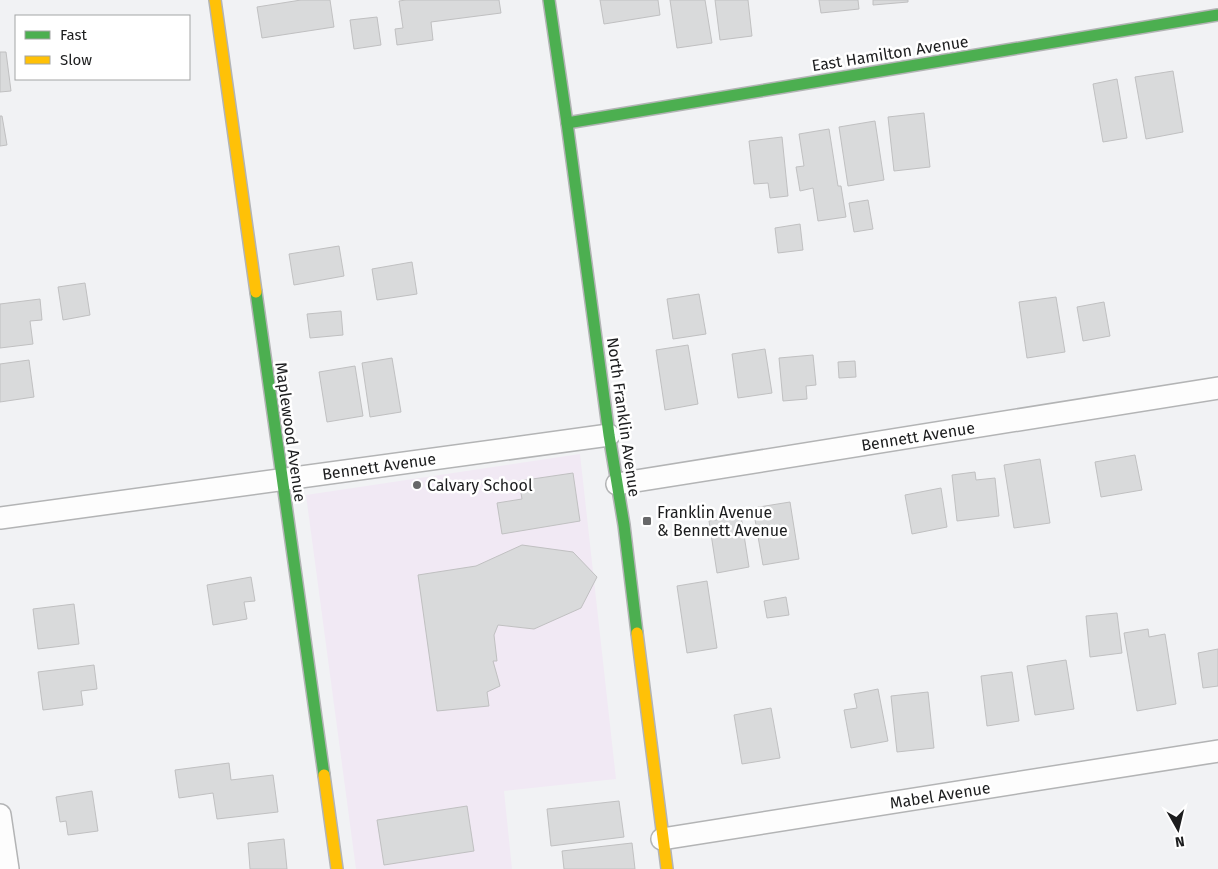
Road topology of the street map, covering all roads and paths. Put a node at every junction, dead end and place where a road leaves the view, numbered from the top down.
1 (215, 0) edge
2 (549, 0) edge
3 (1218, 15) edge
4 (567, 123) junction
5 (1218, 388) edge
6 (609, 434) junction
7 (282, 480) junction
8 (617, 484) junction
9 (0, 518) edge
10 (1218, 751) edge
11 (0, 815) edge
12 (662, 838) junction
13 (8, 869) edge
14 (337, 869) edge
15 (667, 869) edge

1 - 7 street, Maplewood Avenue
2 - 4 street, North Franklin Avenue
3 - 4 street, East Hamilton Avenue
4 - 6 street, North Franklin Avenue
5 - 8 street, Bennett Avenue
6 - 7 street, Bennett Avenue
6 - 8 street, North Franklin Avenue
7 - 9 street, Bennett Avenue
7 - 14 street, Maplewood Avenue
8 - 12 street, North Franklin Avenue
10 - 12 street, Mabel Avenue
11 - 13 street
12 - 15 street, North Franklin Avenue

